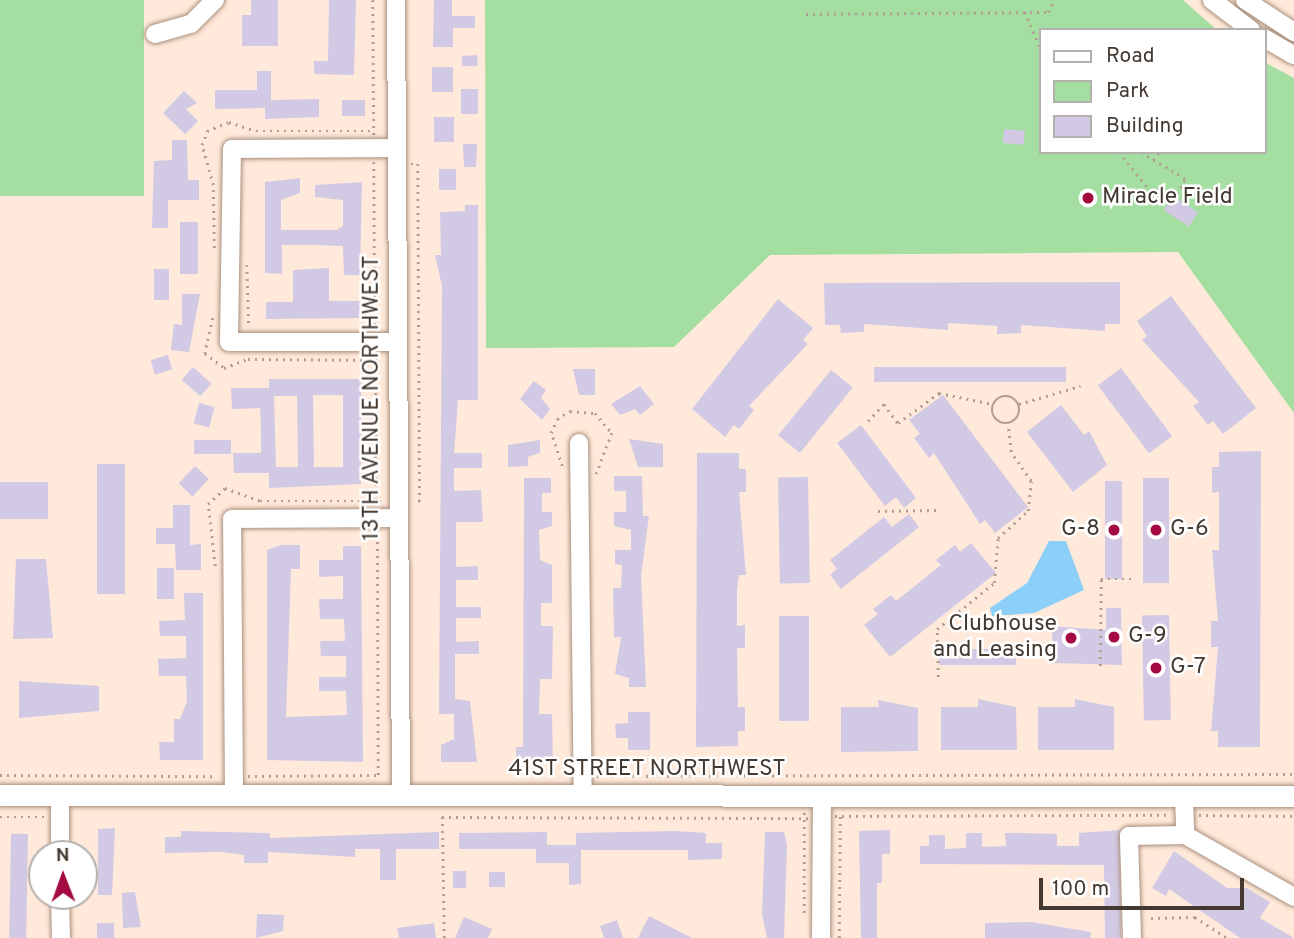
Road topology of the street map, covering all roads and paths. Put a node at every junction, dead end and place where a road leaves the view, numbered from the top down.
1 (215, 0) edge
2 (373, 0) edge
3 (396, 0) edge
4 (1054, 0) edge
5 (1212, 0) edge
6 (1245, 0) edge
7 (1025, 12) junction
8 (806, 14) dead end
9 (1248, 28) edge
10 (1294, 32) edge
11 (155, 34) dead end
12 (1266, 39) edge
13 (1038, 42) edge
14 (1294, 55) edge
15 (397, 148) junction
16 (1121, 154) edge
17 (1143, 154) edge
18 (1158, 154) edge
19 (1153, 160) junction
20 (373, 164) dead end
21 (418, 164) dead end
22 (214, 263) dead end
23 (214, 315) dead end
24 (374, 327) dead end
25 (397, 342) junction
26 (1080, 386) dead end
27 (993, 404) junction
28 (1019, 404) junction
29 (868, 421) dead end
30 (1008, 425) junction
31 (579, 443) dead end
32 (420, 501) dead end
33 (937, 510) dead end
34 (878, 511) dead end
35 (398, 518) junction
36 (377, 533) dead end
37 (216, 576) dead end
38 (1132, 579) dead end
39 (1100, 666) dead end
40 (938, 677) dead end
41 (218, 763) dead end
42 (1294, 774) edge
43 (0, 775) edge
44 (250, 776) dead end
45 (595, 776) dead end
46 (0, 795) edge
47 (60, 795) junction
48 (234, 796) junction
49 (401, 796) junction
50 (1294, 796) edge
51 (583, 797) junction
52 (1184, 806) junction
53 (821, 807) junction
54 (840, 816) junction
55 (1294, 816) edge
56 (0, 817) edge
57 (43, 817) dead end
58 (1185, 835) junction
59 (60, 840) edge
60 (1294, 897) edge
61 (60, 910) edge
62 (1151, 918) dead end
63 (804, 925) dead end
64 (1226, 937) edge
65 (61, 938) edge
66 (444, 938) edge
67 (821, 938) edge
68 (839, 938) edge
69 (1132, 938) edge

1 - 11 street
2 - 22 path
3 - 15 street, 13TH AVENUE NORTHWEST
4 - 7 path
5 - 9 street
6 - 10 street
7 - 8 path
7 - 13 path
12 - 14 street
15 - 25 street, 13TH AVENUE NORTHWEST
15 - 25 street
16 - 19 path
17 - 19 path
18 - 19 path
20 - 24 path
21 - 32 path
23 - 37 path
25 - 35 street, 13TH AVENUE NORTHWEST
26 - 28 path
27 - 28 path
27 - 29 path
27 - 30 path
28 - 30 path
30 - 40 path
31 - 51 street
33 - 34 path
35 - 48 street
35 - 49 street, 13TH AVENUE NORTHWEST
36 - 44 path
38 - 39 path
41 - 43 path
42 - 45 path
46 - 47 main road, 41ST STREET NORTHWEST
47 - 48 main road, 41ST STREET NORTHWEST
47 - 59 street
48 - 49 main road, 41ST STREET NORTHWEST
49 - 51 main road, 41ST STREET NORTHWEST
50 - 52 main road, 41ST STREET NORTHWEST
51 - 53 main road, 41ST STREET NORTHWEST
52 - 53 main road, 41ST STREET NORTHWEST
52 - 54 path
52 - 55 path
52 - 58 street
53 - 54 path
53 - 67 street
54 - 68 path
56 - 57 path
58 - 60 street
58 - 69 street
61 - 65 street
62 - 64 path
63 - 66 path

